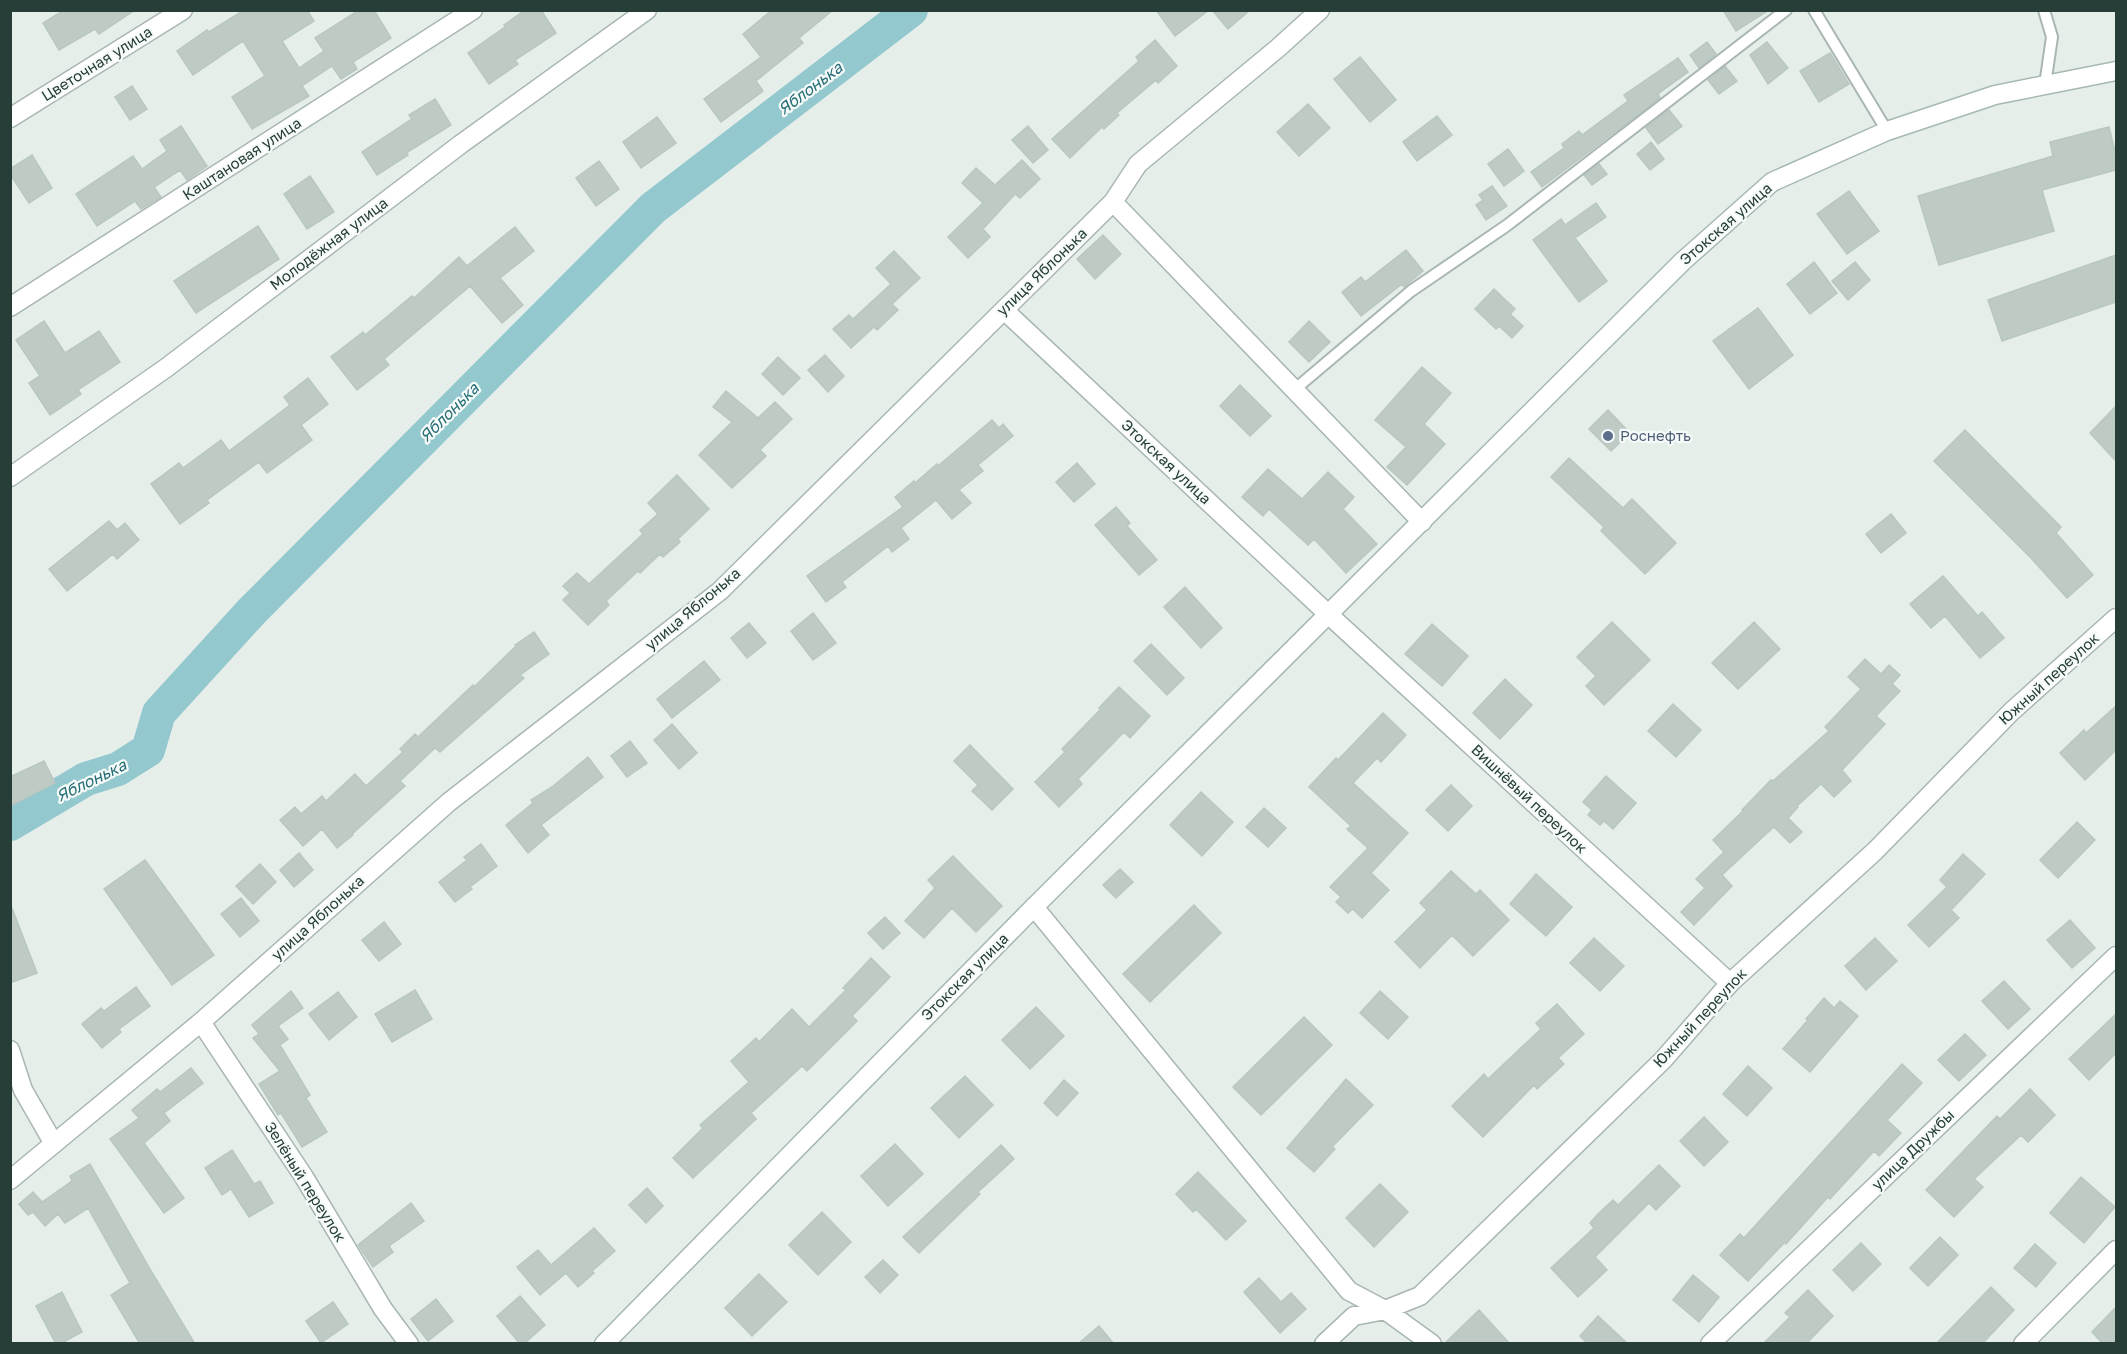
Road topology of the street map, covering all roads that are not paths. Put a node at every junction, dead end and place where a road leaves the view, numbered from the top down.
1 (183, 10) edge
2 (473, 10) edge
3 (647, 10) edge
4 (1320, 10) edge
5 (1786, 10) edge
6 (1814, 10) edge
7 (2044, 10) edge
8 (2116, 71) edge
9 (2045, 85) junction
10 (10, 118) edge
11 (1887, 131) junction
12 (1113, 202) junction
13 (10, 307) edge
14 (1004, 309) junction
15 (1294, 390) junction
16 (10, 477) edge
17 (1422, 522) junction
18 (1328, 614) junction
19 (2116, 618) edge
20 (1034, 907) junction
21 (2116, 956) edge
22 (1730, 983) junction
23 (201, 1022) junction
24 (10, 1050) edge
25 (54, 1144) junction
26 (10, 1180) edge
27 (2116, 1250) edge
28 (1385, 1310) junction
29 (409, 1344) edge
30 (604, 1344) edge
31 (1323, 1344) edge
32 (1432, 1344) edge
33 (1710, 1344) edge
34 (2023, 1344) edge

1 - 10 street, Цветочная улица
2 - 13 street, Каштановая улица
3 - 16 street, Молодёжная улица
4 - 12 street, улица Яблонька
5 - 15 lane
6 - 11 lane
7 - 9 lane
8 - 9 street, Этокская улица
9 - 11 street, Этокская улица
11 - 17 street, Этокская улица
12 - 14 street, улица Яблонька
12 - 15 street
14 - 18 street, Этокская улица
14 - 23 street, улица Яблонька
15 - 17 street
17 - 18 street, Этокская улица
18 - 20 street, Этокская улица
18 - 22 street, Вишнёвый переулок
19 - 22 street, Южный переулок
20 - 28 street
20 - 30 street, Этокская улица
21 - 33 street, улица Дружбы
22 - 28 street, Южный переулок
23 - 25 street, улица Яблонька
23 - 29 street, Зелёный переулок
24 - 25 street
25 - 26 street, улица Яблонька
27 - 34 street
28 - 31 street, Южный переулок
28 - 32 street

